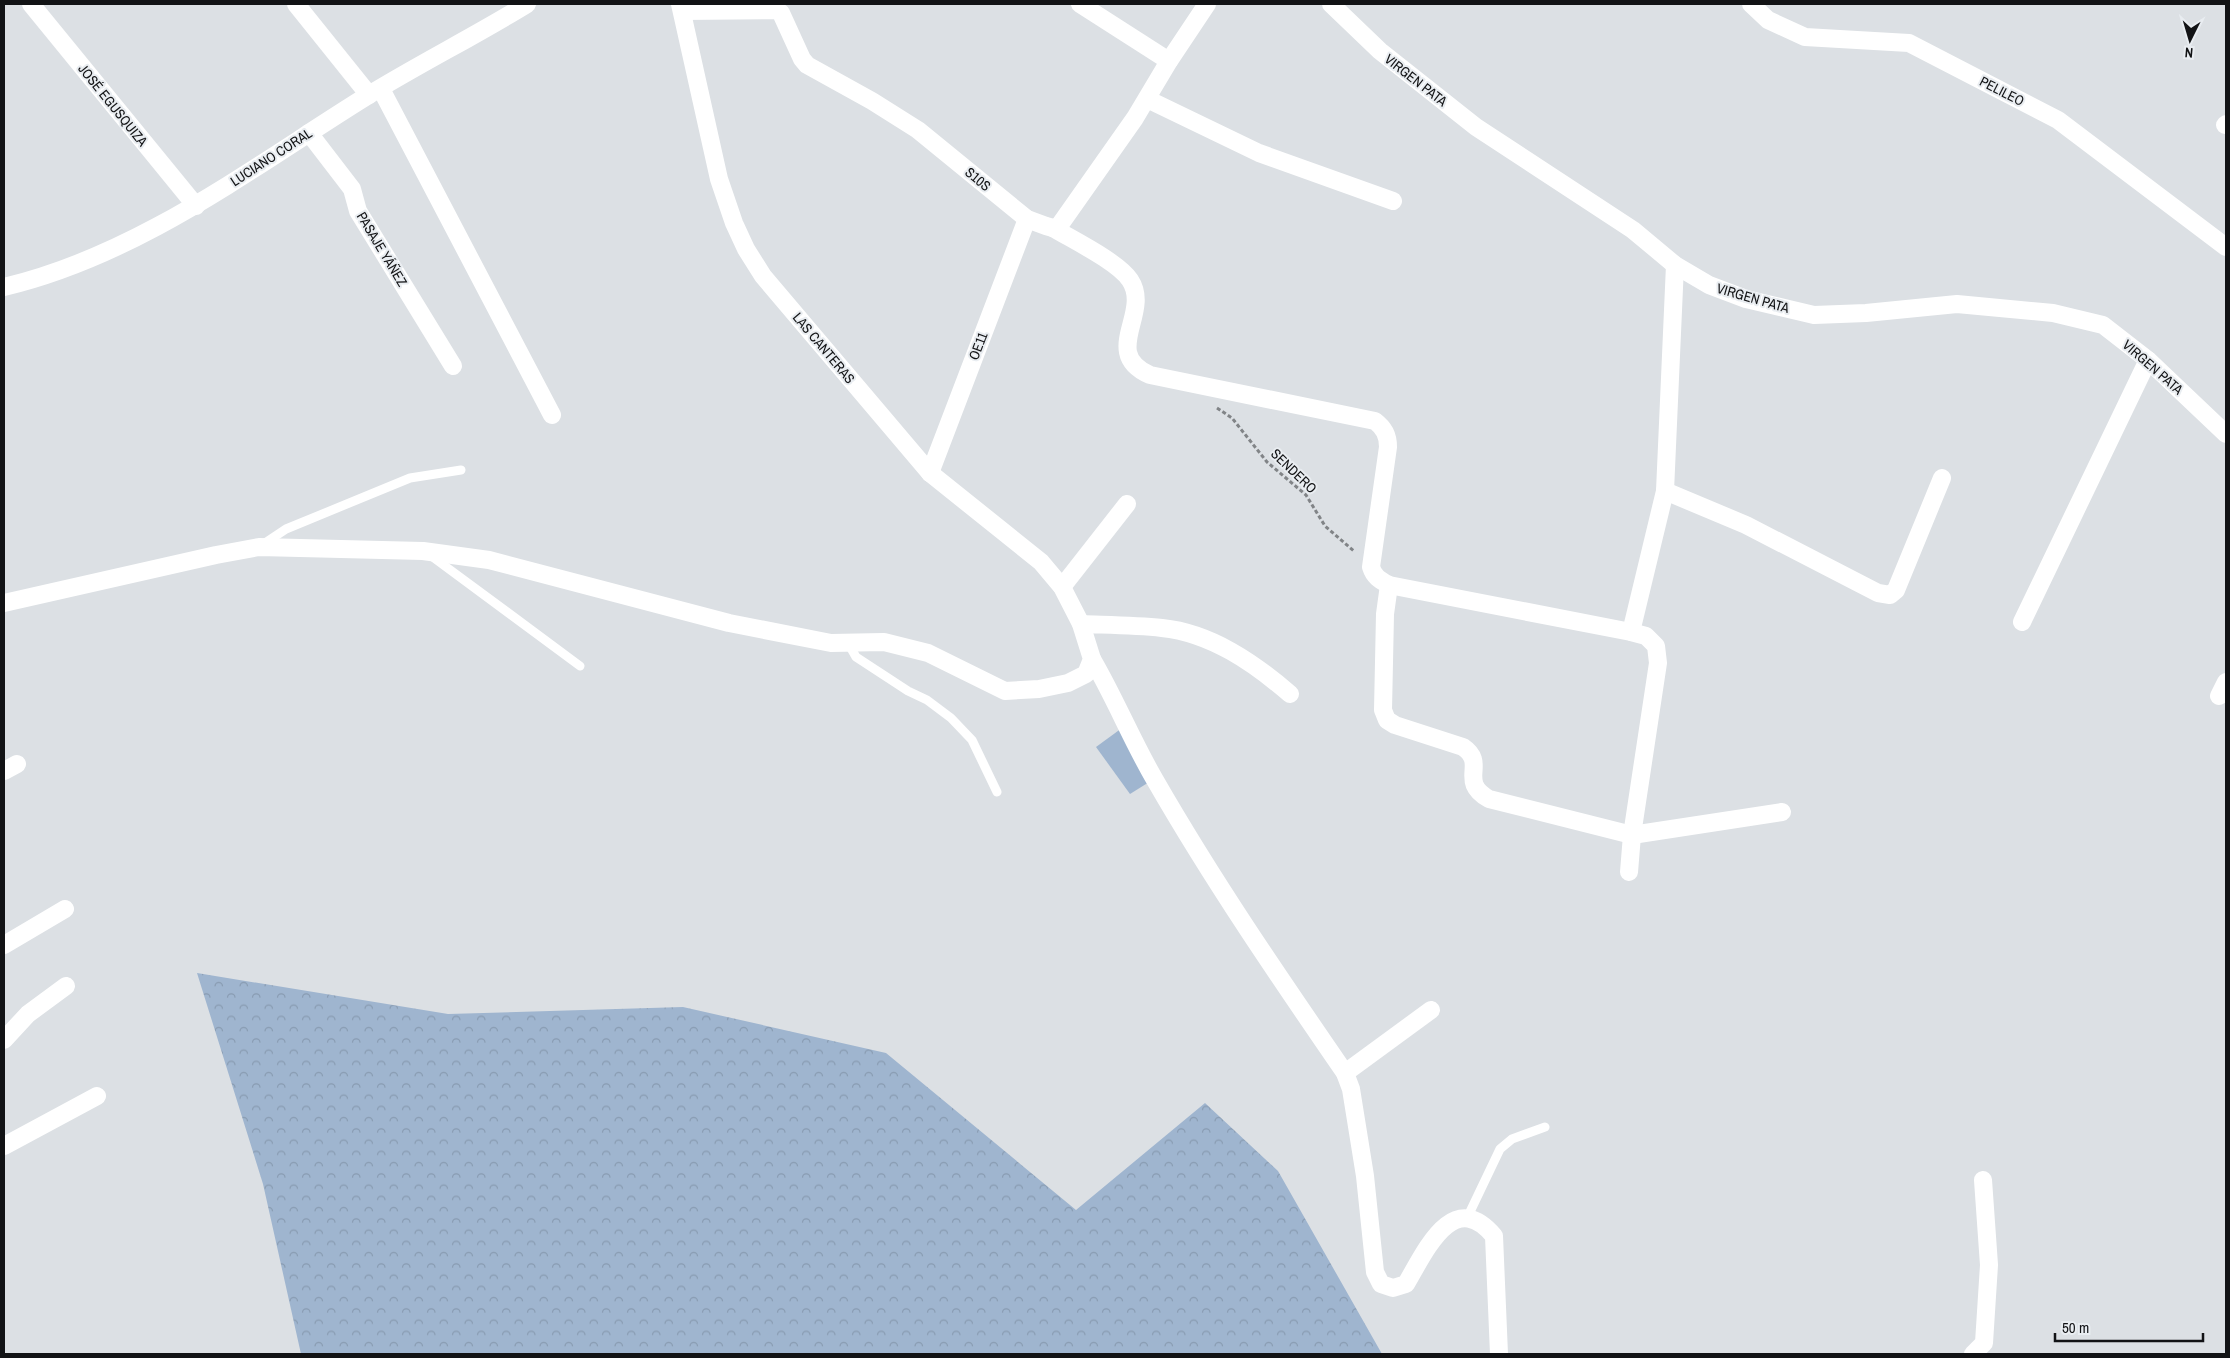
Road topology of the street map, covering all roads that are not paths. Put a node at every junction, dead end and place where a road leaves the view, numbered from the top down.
1 (296, 4) edge
2 (527, 4) edge
3 (1080, 4) edge
4 (1207, 4) edge
5 (1331, 4) edge
6 (1751, 4) edge
7 (37, 6) edge
8 (681, 7) edge
9 (1169, 61) junction
10 (375, 92) junction
11 (1147, 99) junction
12 (308, 133) junction
13 (1393, 201) dead end
14 (196, 206) junction
15 (1027, 218) junction
16 (1053, 228) junction
17 (2226, 247) edge
18 (1674, 265) junction
19 (4, 287) edge
20 (2148, 360) junction
21 (454, 366) dead end
22 (552, 415) dead end
23 (2226, 434) edge
24 (461, 470) dead end
25 (930, 473) junction
26 (1942, 478) dead end
27 (1665, 491) junction
28 (1127, 504) dead end
29 (259, 547) junction
30 (424, 550) junction
31 (1390, 585) junction
32 (1062, 587) junction
33 (4, 603) edge
34 (2022, 622) dead end
35 (1081, 624) junction
36 (1631, 632) junction
37 (848, 643) junction
38 (1092, 659) junction
39 (580, 666) dead end
40 (1290, 694) dead end
41 (997, 792) dead end
42 (1782, 812) dead end
43 (1632, 835) junction
44 (1629, 872) dead end
45 (66, 909) dead end
46 (4, 945) edge
47 (66, 986) dead end
48 (1431, 1010) dead end
49 (4, 1040) edge
50 (1345, 1073) junction
51 (97, 1096) dead end
52 (1545, 1127) dead end
53 (4, 1146) edge
54 (1984, 1180) dead end
55 (1468, 1216) junction
56 (1499, 1354) edge
57 (1972, 1354) edge

1 - 10 street
2 - 10 street, LUCIANO CORAL
3 - 9 street
4 - 9 street
5 - 18 street, VIRGEN PATA
6 - 17 street, PELILEO
7 - 14 street, JOSÉ EGUSQUIZA
8 - 15 street, S10S
8 - 25 street, LAS CANTERAS
9 - 11 street
10 - 12 street, LUCIANO CORAL
10 - 22 street
11 - 13 street
11 - 16 street
12 - 14 street, LUCIANO CORAL
12 - 21 street, PASAJE YÁÑEZ
14 - 19 street, LUCIANO CORAL
15 - 16 street, S10S
15 - 25 street, OE11
16 - 31 street, S10S
18 - 20 street, VIRGEN PATA
18 - 27 street
20 - 23 street, VIRGEN PATA
20 - 34 street
24 - 29 lane
25 - 32 street, LAS CANTERAS
26 - 27 street
27 - 36 street
28 - 32 street
29 - 30 street
29 - 33 street
30 - 37 street
30 - 39 lane
31 - 36 street
31 - 43 street
32 - 35 street, LAS CANTERAS
35 - 38 street, LAS CANTERAS
35 - 40 street
36 - 43 street
37 - 38 street
37 - 41 lane
38 - 50 street, LAS CANTERAS
42 - 43 street
43 - 44 street
45 - 46 street
47 - 49 street
48 - 50 street
50 - 55 street, LAS CANTERAS
51 - 53 street
52 - 55 lane
54 - 57 street
55 - 56 street

